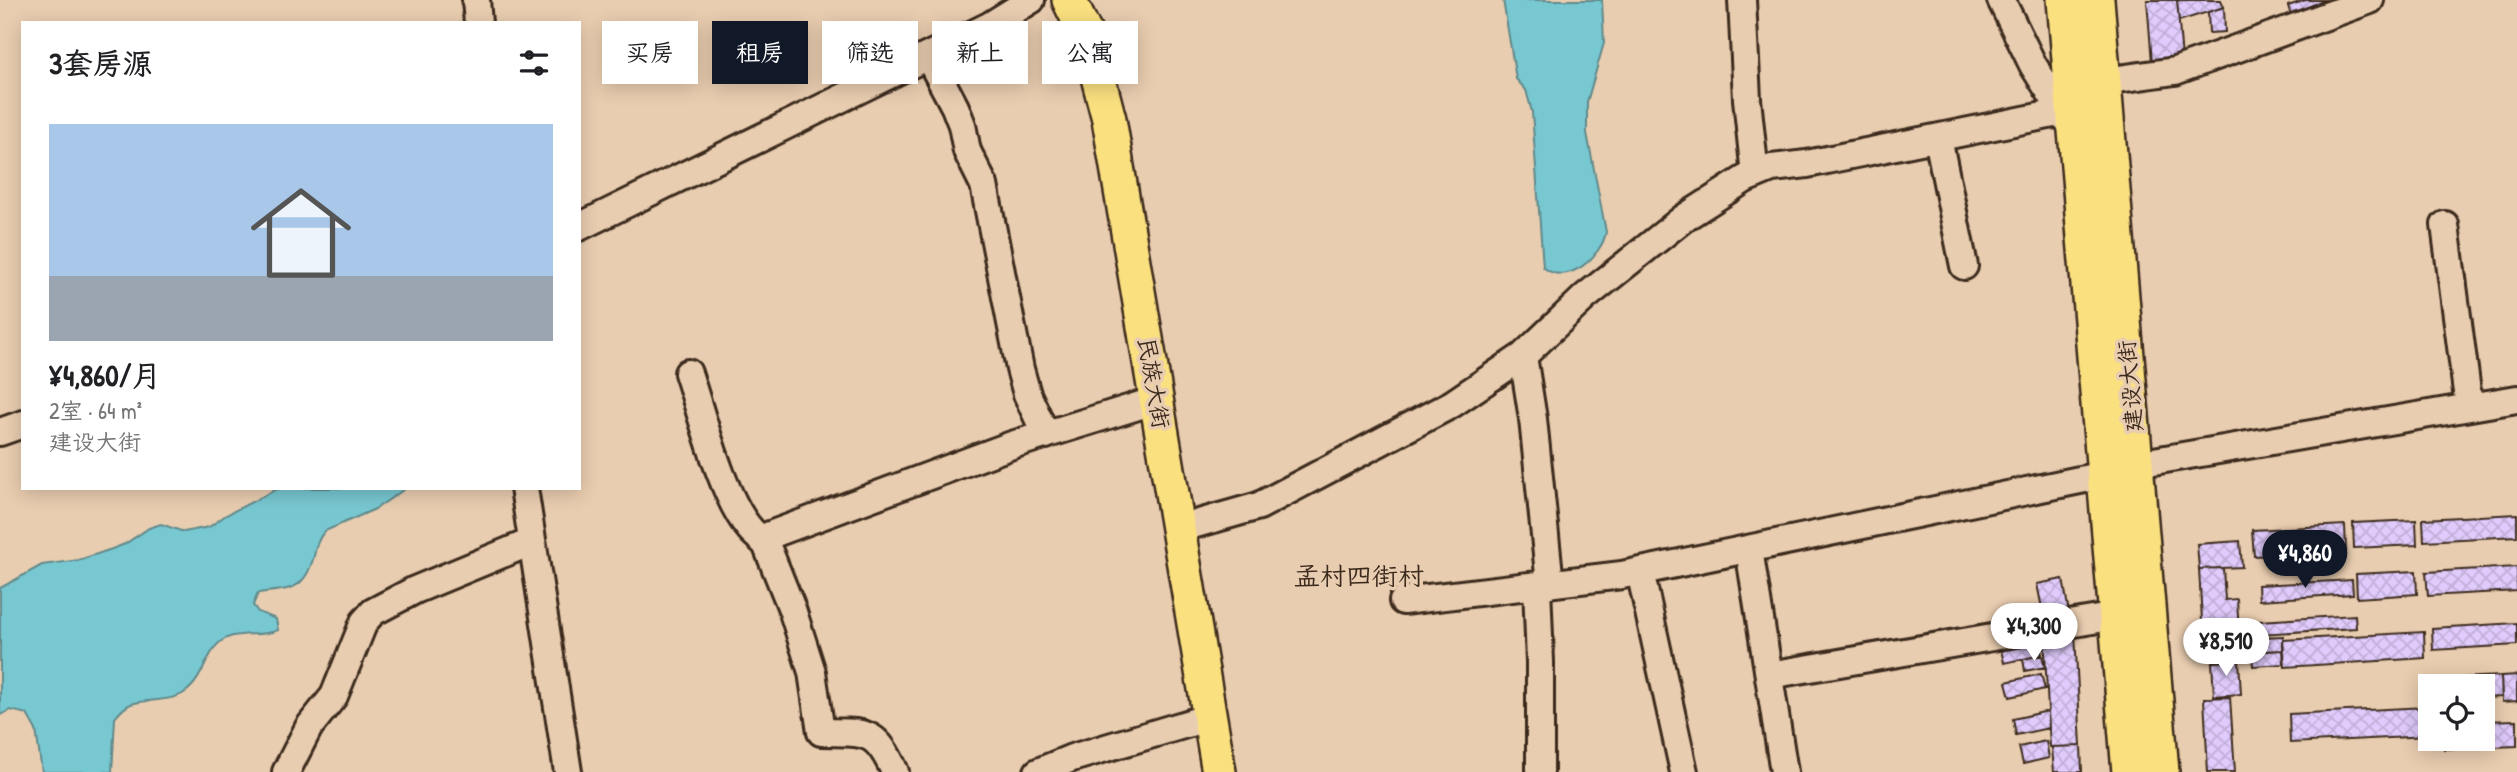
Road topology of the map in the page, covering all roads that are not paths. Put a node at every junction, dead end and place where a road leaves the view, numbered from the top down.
1 (476, 0) edge
2 (1031, 0) edge
3 (1069, 0) edge
4 (1742, 0) edge
5 (2001, 0) edge
6 (2064, 0) edge
7 (2097, 0) edge
8 (2370, 0) edge
9 (478, 21) edge
10 (928, 56) junction
11 (2104, 81) junction
12 (2069, 122) junction
13 (1938, 138) junction
14 (1755, 175) junction
15 (2445, 225) dead end
16 (581, 226) edge
17 (1964, 265) dead end
18 (1523, 356) junction
19 (688, 373) dead end
20 (2517, 399) edge
21 (1157, 400) junction
22 (2469, 407) junction
23 (21, 425) edge
24 (0, 432) edge
25 (1046, 435) junction
26 (2136, 464) junction
27 (2104, 475) junction
28 (524, 490) edge
29 (1178, 529) junction
30 (531, 542) junction
31 (766, 544) junction
32 (1749, 549) junction
33 (1640, 572) junction
34 (1544, 585) junction
35 (1403, 601) dead end
36 (2116, 616) junction
37 (1769, 675) junction
38 (1210, 717) junction
39 (286, 772) edge
40 (568, 772) edge
41 (895, 772) edge
42 (1038, 772) edge
43 (1219, 772) edge
44 (1540, 772) edge
45 (1684, 772) edge
46 (1784, 772) edge
47 (2129, 772) edge
48 (2162, 772) edge

1 - 9 street
2 - 10 street
3 - 21 main road, 民族大街
4 - 14 street
5 - 12 street
6 - 12 main road, 建设大街
7 - 11 main road, 建设大街
8 - 11 street
10 - 16 street
10 - 25 street
11 - 26 main road, 建设大街
12 - 13 street
12 - 27 main road, 建设大街
13 - 14 street
13 - 17 street
14 - 18 street
15 - 22 street
18 - 29 street
18 - 34 street
19 - 31 street
20 - 22 street
21 - 25 street
21 - 29 main road, 民族大街
22 - 26 street
23 - 24 street
25 - 31 street
26 - 48 main road, 建设大街
27 - 32 street
27 - 36 main road, 建设大街
28 - 30 street
29 - 38 main road, 民族大街
30 - 39 street
30 - 40 street
31 - 41 street
32 - 33 street
32 - 37 street
33 - 34 street
33 - 45 street
34 - 35 street
34 - 44 street
36 - 37 street
36 - 47 main road, 建设大街
37 - 46 street
38 - 42 street
38 - 43 main road, 民族大街

